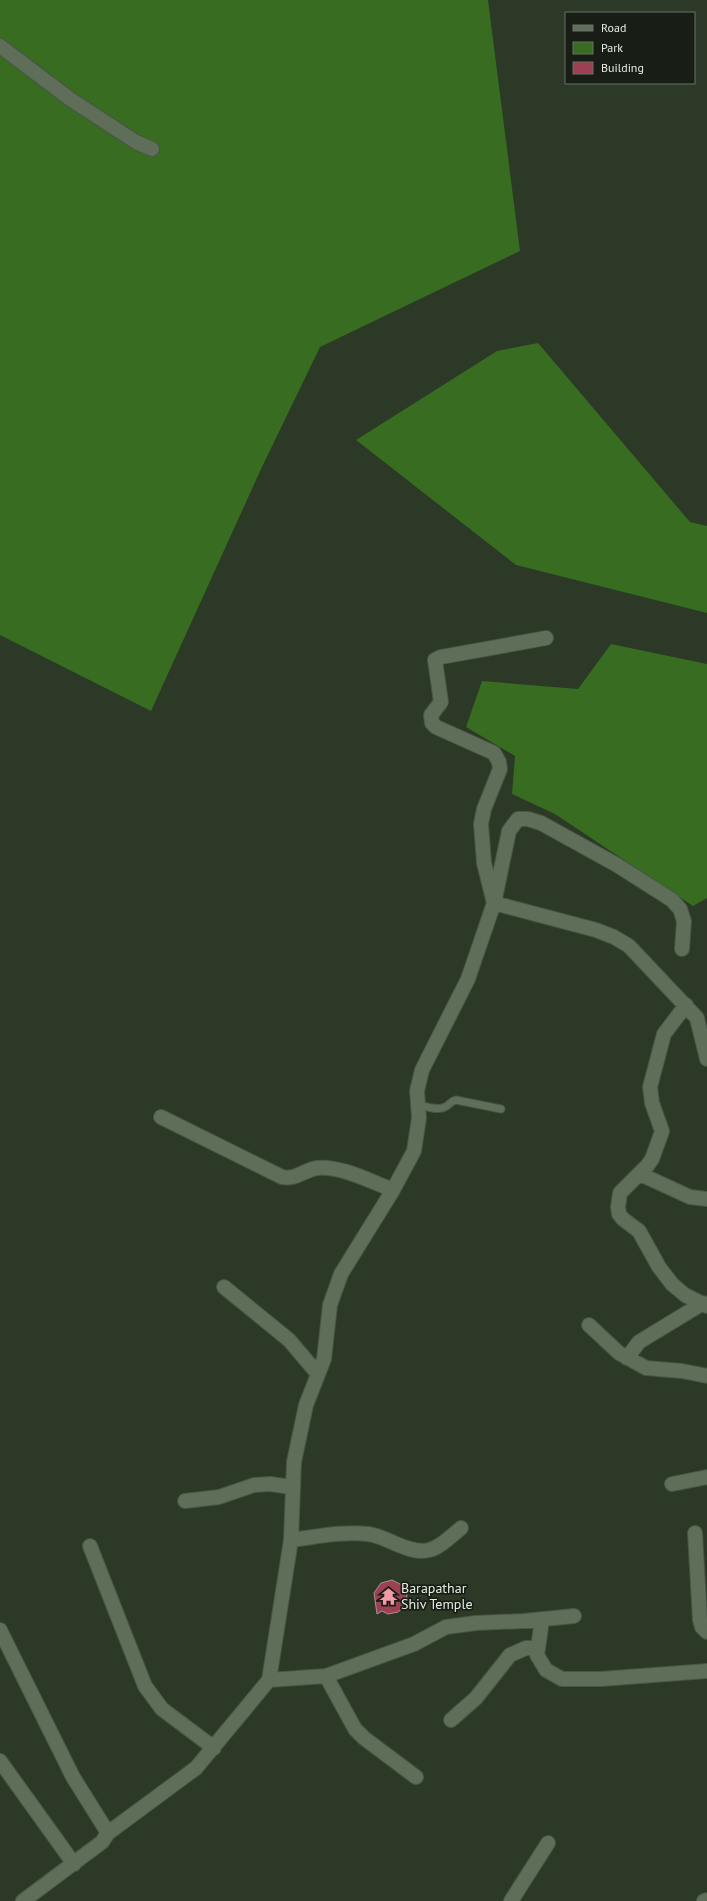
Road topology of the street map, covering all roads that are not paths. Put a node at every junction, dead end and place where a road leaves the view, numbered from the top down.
1 (0, 46) edge
2 (152, 149) dead end
3 (546, 638) dead end
4 (494, 903) junction
5 (682, 949) dead end
6 (686, 1005) junction
7 (707, 1060) edge
8 (418, 1105) junction
9 (501, 1109) dead end
10 (161, 1117) dead end
11 (640, 1174) junction
12 (393, 1190) junction
13 (707, 1199) edge
14 (224, 1287) dead end
15 (705, 1305) edge
16 (589, 1325) dead end
17 (627, 1358) junction
18 (318, 1374) junction
19 (707, 1376) edge
20 (707, 1477) edge
21 (672, 1484) dead end
22 (292, 1488) junction
23 (185, 1502) dead end
24 (461, 1528) dead end
25 (695, 1533) dead end
26 (291, 1540) junction
27 (90, 1546) dead end
28 (574, 1616) dead end
29 (542, 1620) junction
30 (0, 1630) edge
31 (707, 1632) edge
32 (537, 1648) junction
33 (707, 1670) edge
34 (326, 1676) junction
35 (270, 1680) junction
36 (451, 1720) dead end
37 (214, 1748) junction
38 (0, 1761) edge
39 (416, 1777) dead end
40 (108, 1833) junction
41 (548, 1843) dead end
42 (74, 1864) junction
43 (707, 1900) edge
44 (23, 1901) edge
45 (511, 1901) edge
46 (704, 1901) edge

1 - 2 street
3 - 4 street
4 - 5 street
4 - 6 street
4 - 8 street
6 - 7 street
6 - 11 street
8 - 9 lane
8 - 12 street
10 - 12 street
11 - 13 street
11 - 15 street
12 - 18 street
14 - 18 street
15 - 17 street
16 - 17 street
17 - 19 street
18 - 22 street
20 - 21 street
22 - 23 street
22 - 26 street
24 - 26 street
25 - 31 street
26 - 35 street
27 - 37 street
28 - 29 street
29 - 32 street
29 - 34 street
30 - 40 street
32 - 33 street
32 - 36 street
34 - 35 street
34 - 39 street
35 - 37 street
37 - 40 street
38 - 42 street
40 - 42 street
41 - 45 street
42 - 44 street
43 - 46 street

